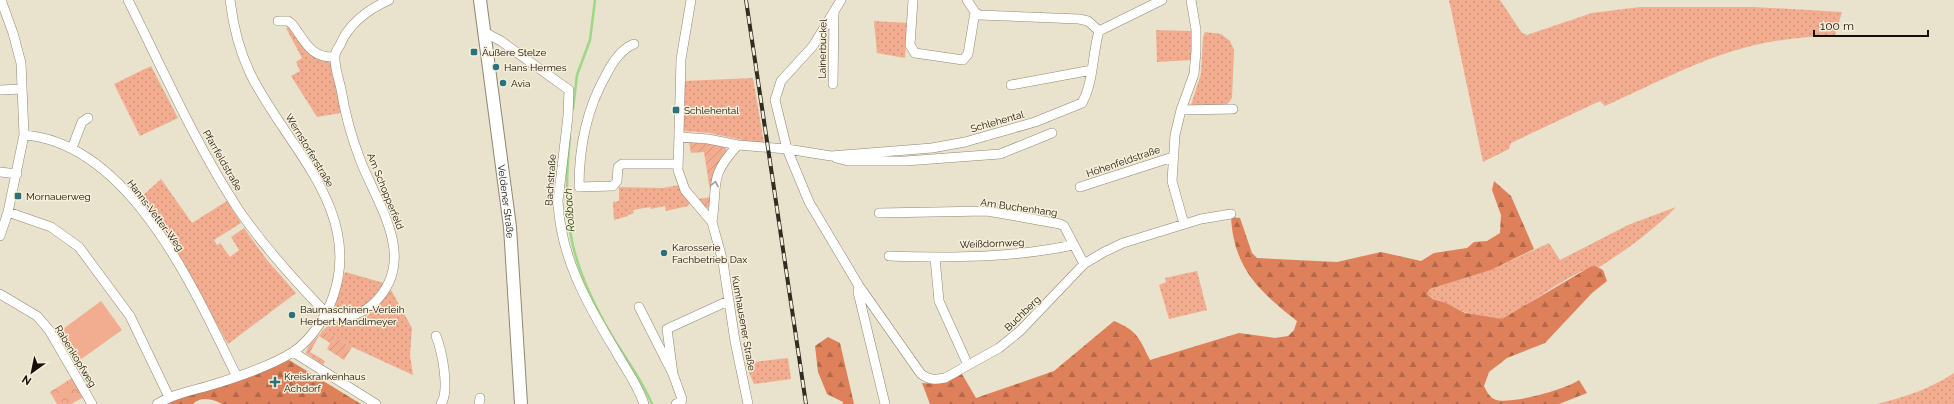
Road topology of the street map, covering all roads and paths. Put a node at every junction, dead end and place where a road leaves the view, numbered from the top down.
1 (1, 0) edge
2 (128, 0) edge
3 (230, 0) edge
4 (390, 0) edge
5 (480, 0) edge
6 (691, 0) edge
7 (841, 0) edge
8 (913, 0) edge
9 (967, 0) edge
10 (1162, 0) edge
11 (1191, 0) edge
12 (3, 12) edge
13 (975, 12) junction
14 (834, 14) junction
15 (278, 21) dead end
16 (484, 32) junction
17 (1099, 32) junction
18 (634, 44) dead end
19 (335, 57) junction
20 (1092, 70) junction
21 (833, 84) dead end
22 (1011, 85) dead end
23 (22, 89) junction
24 (0, 90) edge
25 (1233, 109) dead end
26 (1181, 110) junction
27 (88, 118) dead end
28 (1052, 133) dead end
29 (24, 136) junction
30 (680, 137) junction
31 (738, 145) junction
32 (72, 148) junction
33 (787, 149) junction
34 (831, 156) junction
35 (1173, 157) junction
36 (677, 164) junction
37 (0, 172) edge
38 (17, 174) junction
39 (1080, 187) dead end
40 (8, 212) junction
41 (879, 212) dead end
42 (1231, 214) dead end
43 (712, 222) junction
44 (1184, 224) junction
45 (0, 236) edge
46 (1073, 245) junction
47 (889, 256) dead end
48 (935, 258) junction
49 (1084, 264) junction
50 (859, 286) junction
51 (0, 294) edge
52 (728, 301) junction
53 (638, 307) dead end
54 (326, 313) junction
55 (666, 329) junction
56 (436, 336) dead end
57 (653, 336) junction
58 (293, 352) junction
59 (968, 365) junction
60 (673, 374) junction
61 (237, 376) junction
62 (169, 397) junction
63 (92, 404) edge
64 (157, 404) edge
65 (376, 404) edge
66 (441, 404) edge
67 (521, 404) edge
68 (644, 404) edge
69 (676, 404) edge
70 (748, 404) edge
71 (885, 404) edge

1 - 12 street
2 - 54 street, Pfarrfeldstraße
3 - 54 street, Wernstorferstraße
4 - 19 street
5 - 16 main road, Veldener Straße
6 - 30 street, Kumhausener Straße
7 - 14 street, Lainerbuckel
8 - 13 street
9 - 13 street
10 - 17 street
11 - 26 street, Höhenfeldstraße
12 - 23 street
13 - 17 street
14 - 21 street, Lainerbuckel
14 - 33 street, Lainerbuckel
15 - 19 street
16 - 67 main road, Veldener Straße
16 - 68 street, Bachstraße
17 - 20 street, Schlehental
18 - 36 street
19 - 54 street, Am Schopperfeld
20 - 22 street
20 - 34 street, Schlehental
23 - 24 street
23 - 29 street
25 - 26 street
26 - 35 street, Höhenfeldstraße
27 - 32 street
28 - 34 street, Schlehental
29 - 32 street, Hanns-Vetter-Weg
29 - 38 street
30 - 31 street, Schlehental
30 - 36 street, Kumhausener Straße
31 - 33 street, Schlehental
43 -> 31 street, Kumhausener Straße
32 - 61 street, Hanns-Vetter-Weg
33 - 34 street, Schlehental
33 - 50 street, Buchberg
35 - 39 street, Höhenfeldstraße
35 - 44 street, Höhenfeldstraße
36 - 43 street, Kumhausener Straße
37 - 38 street
38 - 40 street
40 - 45 street
40 - 62 street
41 - 46 street, Am Buchenhang
42 - 44 street, Buchberg
43 - 52 street, Kumhausener Straße
44 - 49 street, Buchberg
46 - 48 street, Weißdornweg
46 - 49 street, Am Buchenhang
47 - 48 street, Weißdornweg
48 - 59 street
49 - 59 street, Buchberg
50 - 59 street, Buchberg
50 - 71 street, Buchberg
51 - 63 street, Rabenkopfweg
52 - 55 street
52 - 70 street, Kumhausener Straße
53 - 57 street
54 - 58 street, Wernstorferstraße
55 - 57 street
55 - 60 street
56 - 66 street
57 - 60 street
58 - 61 street, Wernstorferstraße
58 - 65 street
60 - 69 street
61 - 62 street, Wernstorferstraße
62 - 64 street, Wernstorferstraße

